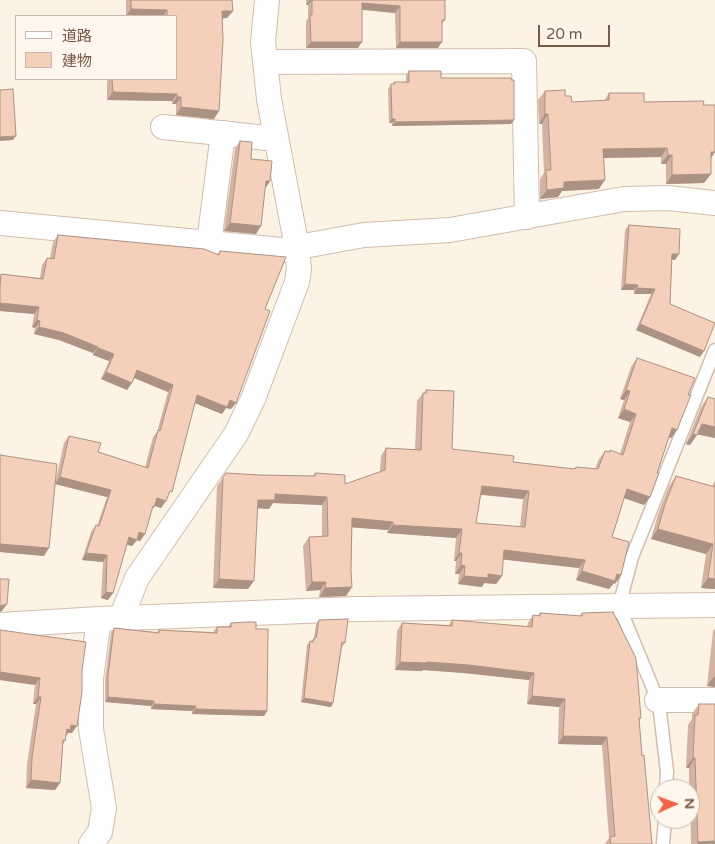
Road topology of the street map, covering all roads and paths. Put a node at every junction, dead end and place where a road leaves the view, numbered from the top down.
1 (267, 0) edge
2 (265, 62) junction
3 (163, 127) dead end
4 (223, 133) junction
5 (276, 139) junction
6 (715, 203) edge
7 (527, 218) junction
8 (0, 223) edge
9 (209, 243) junction
10 (298, 257) junction
11 (715, 350) edge
12 (715, 605) edge
13 (619, 606) junction
14 (110, 618) junction
15 (0, 625) edge
16 (658, 700) junction
17 (715, 700) edge
18 (667, 779) edge
19 (664, 829) edge
20 (91, 844) edge
21 (663, 844) edge

1 - 2 street
2 - 5 street
2 - 7 street
3 - 4 street
4 - 5 street
4 - 9 street
5 - 10 street
6 - 7 street
7 - 10 street
8 - 9 street
9 - 10 street
10 - 14 street
11 - 13 lane
12 - 13 street
13 - 14 street
13 - 16 lane
14 - 15 street
14 - 20 street
16 - 17 street
16 - 18 lane
19 - 21 lane

